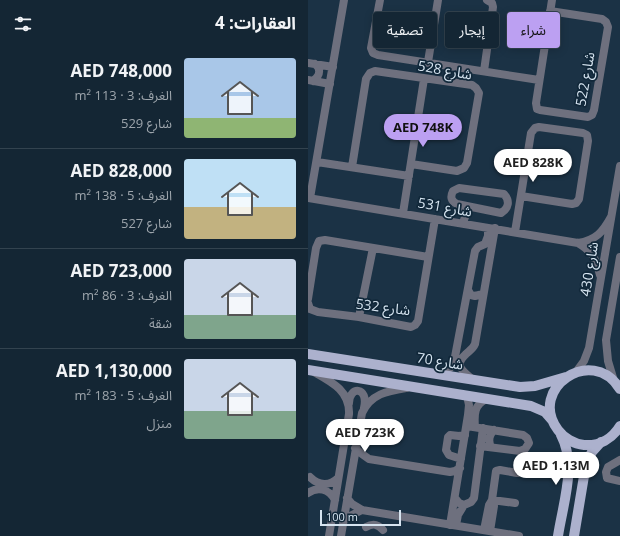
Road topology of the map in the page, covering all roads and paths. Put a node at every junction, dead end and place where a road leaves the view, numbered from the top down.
1 (344, 0) edge
2 (380, 0) edge
3 (438, 0) edge
4 (487, 0) edge
5 (552, 0) edge
6 (550, 11) junction
7 (428, 62) junction
8 (312, 64) edge
9 (333, 67) junction
10 (484, 71) junction
11 (424, 79) junction
12 (310, 80) edge
13 (539, 80) junction
14 (330, 84) junction
15 (317, 162) junction
16 (411, 164) junction
17 (620, 166) edge
18 (352, 167) junction
19 (409, 176) junction
20 (521, 196) junction
21 (309, 198) edge
22 (469, 206) junction
23 (403, 213) junction
24 (611, 217) junction
25 (435, 219) junction
26 (466, 224) junction
27 (492, 228) junction
28 (515, 232) junction
29 (578, 243) junction
30 (482, 246) junction
31 (373, 248) junction
32 (490, 253) junction
33 (620, 256) edge
34 (428, 257) junction
35 (618, 274) edge
36 (601, 278) junction
37 (468, 290) junction
38 (483, 294) junction
39 (308, 299) edge
40 (308, 303) edge
41 (465, 304) junction
42 (481, 307) junction
43 (359, 317) junction
44 (458, 345) junction
45 (467, 352) junction
46 (308, 354) edge
47 (309, 370) edge
48 (576, 372) junction
49 (438, 374) junction
50 (566, 377) junction
51 (474, 380) junction
52 (617, 385) edge
53 (411, 387) junction
54 (467, 396) junction
55 (487, 399) junction
56 (349, 406) junction
57 (364, 409) junction
58 (552, 420) junction
59 (466, 426) junction
60 (479, 428) junction
61 (619, 429) edge
62 (494, 430) junction
63 (560, 433) junction
64 (465, 435) junction
65 (602, 442) junction
66 (480, 446) junction
67 (491, 447) junction
68 (356, 448) junction
69 (369, 459) junction
70 (620, 460) edge
71 (460, 463) junction
72 (352, 466) junction
73 (450, 472) junction
74 (517, 473) dead end
75 (310, 477) dead end
76 (338, 478) junction
77 (458, 480) junction
78 (620, 481) edge
79 (308, 493) edge
80 (347, 498) junction
81 (456, 498) junction
82 (335, 500) junction
83 (492, 500) junction
84 (515, 503) dead end
85 (464, 505) junction
86 (362, 510) junction
87 (343, 521) junction
88 (453, 525) junction
89 (366, 527) dead end
90 (383, 530) dead end
91 (487, 530) junction
92 (559, 531) edge
93 (328, 535) edge
94 (576, 535) edge
95 (341, 536) edge
96 (519, 536) edge
97 (552, 536) edge

1 - 9 street
2 - 7 street
3 - 7 street
4 - 10 street
5 - 6 street, شارع 522
6 - 13 street, شارع 522
6 - 13 street, شارع 522
7 - 10 street
8 - 9 street
8 - 12 street
9 - 14 street
10 - 13 street
11 - 16 street
11 - 16 street, شارع 528
11 - 18 street, شارع 528
12 - 14 street
14 - 15 street
15 - 18 street
15 - 21 street
16 - 19 street
17 - 24 street, شارع 430
18 - 19 street
19 - 23 street
20 - 20 street
20 - 28 street
21 - 23 street, شارع 531
22 - 22 street
22 - 26 street
23 - 25 street, شارع 531
24 - 29 street
24 - 36 street, شارع 430
25 - 26 street, شارع 531
25 - 34 street, شارع 532
26 - 27 street, شارع 531
27 - 28 street, شارع 531
27 - 30 street
27 - 32 street
28 - 29 street, شارع 531
29 - 36 street, شارع 531
30 - 32 street
30 - 37 street
31 - 34 street
31 - 39 street
31 - 43 street
32 - 38 street
33 - 35 street, شارع 430
34 - 43 street, شارع 532
35 - 52 street, شارع 430
36 - 48 street, شارع 430
37 - 38 street
37 - 41 street
38 - 42 street
40 - 43 street, شارع 532
41 - 42 street
41 - 44 street
42 - 45 street
44 - 45 street
44 - 49 street
45 - 51 street
46 - 49 main road, شارع 70
47 - 53 main road
47 - 56 street
48 - 50 main road, شارع 70
48 - 52 main road
49 - 51 main road, شارع 70
50 - 51 main road, شارع 70
50 - 58 main road
53 - 54 main road
53 - 57 street
54 - 55 main road
54 - 59 street
55 - 58 main road
55 - 60 street
56 - 57 street
56 - 76 street
57 - 68 street
58 - 63 main road
59 - 60 street
59 - 64 street
60 - 62 street
60 - 66 street
61 - 65 main road
62 - 67 street
62 - 67 street
63 - 65 main road
63 - 92 main road
64 - 71 street
64 - 71 street
65 - 94 main road
66 - 67 street
66 - 85 street
68 - 69 street
68 - 72 street
69 - 72 street
69 - 73 street
70 - 78 street
71 - 73 street
71 - 77 street
72 - 80 street
73 - 77 street
74 - 83 street
75 - 76 street
76 - 82 street
77 - 81 street
79 - 82 street
80 - 86 street
80 - 87 street
81 - 85 street
81 - 88 street
82 - 93 street
83 - 84 street
83 - 91 street
85 - 88 street
86 - 87 street
86 - 88 street
87 - 95 street
88 - 91 street
89 - 90 street
91 - 96 street
92 - 97 street

